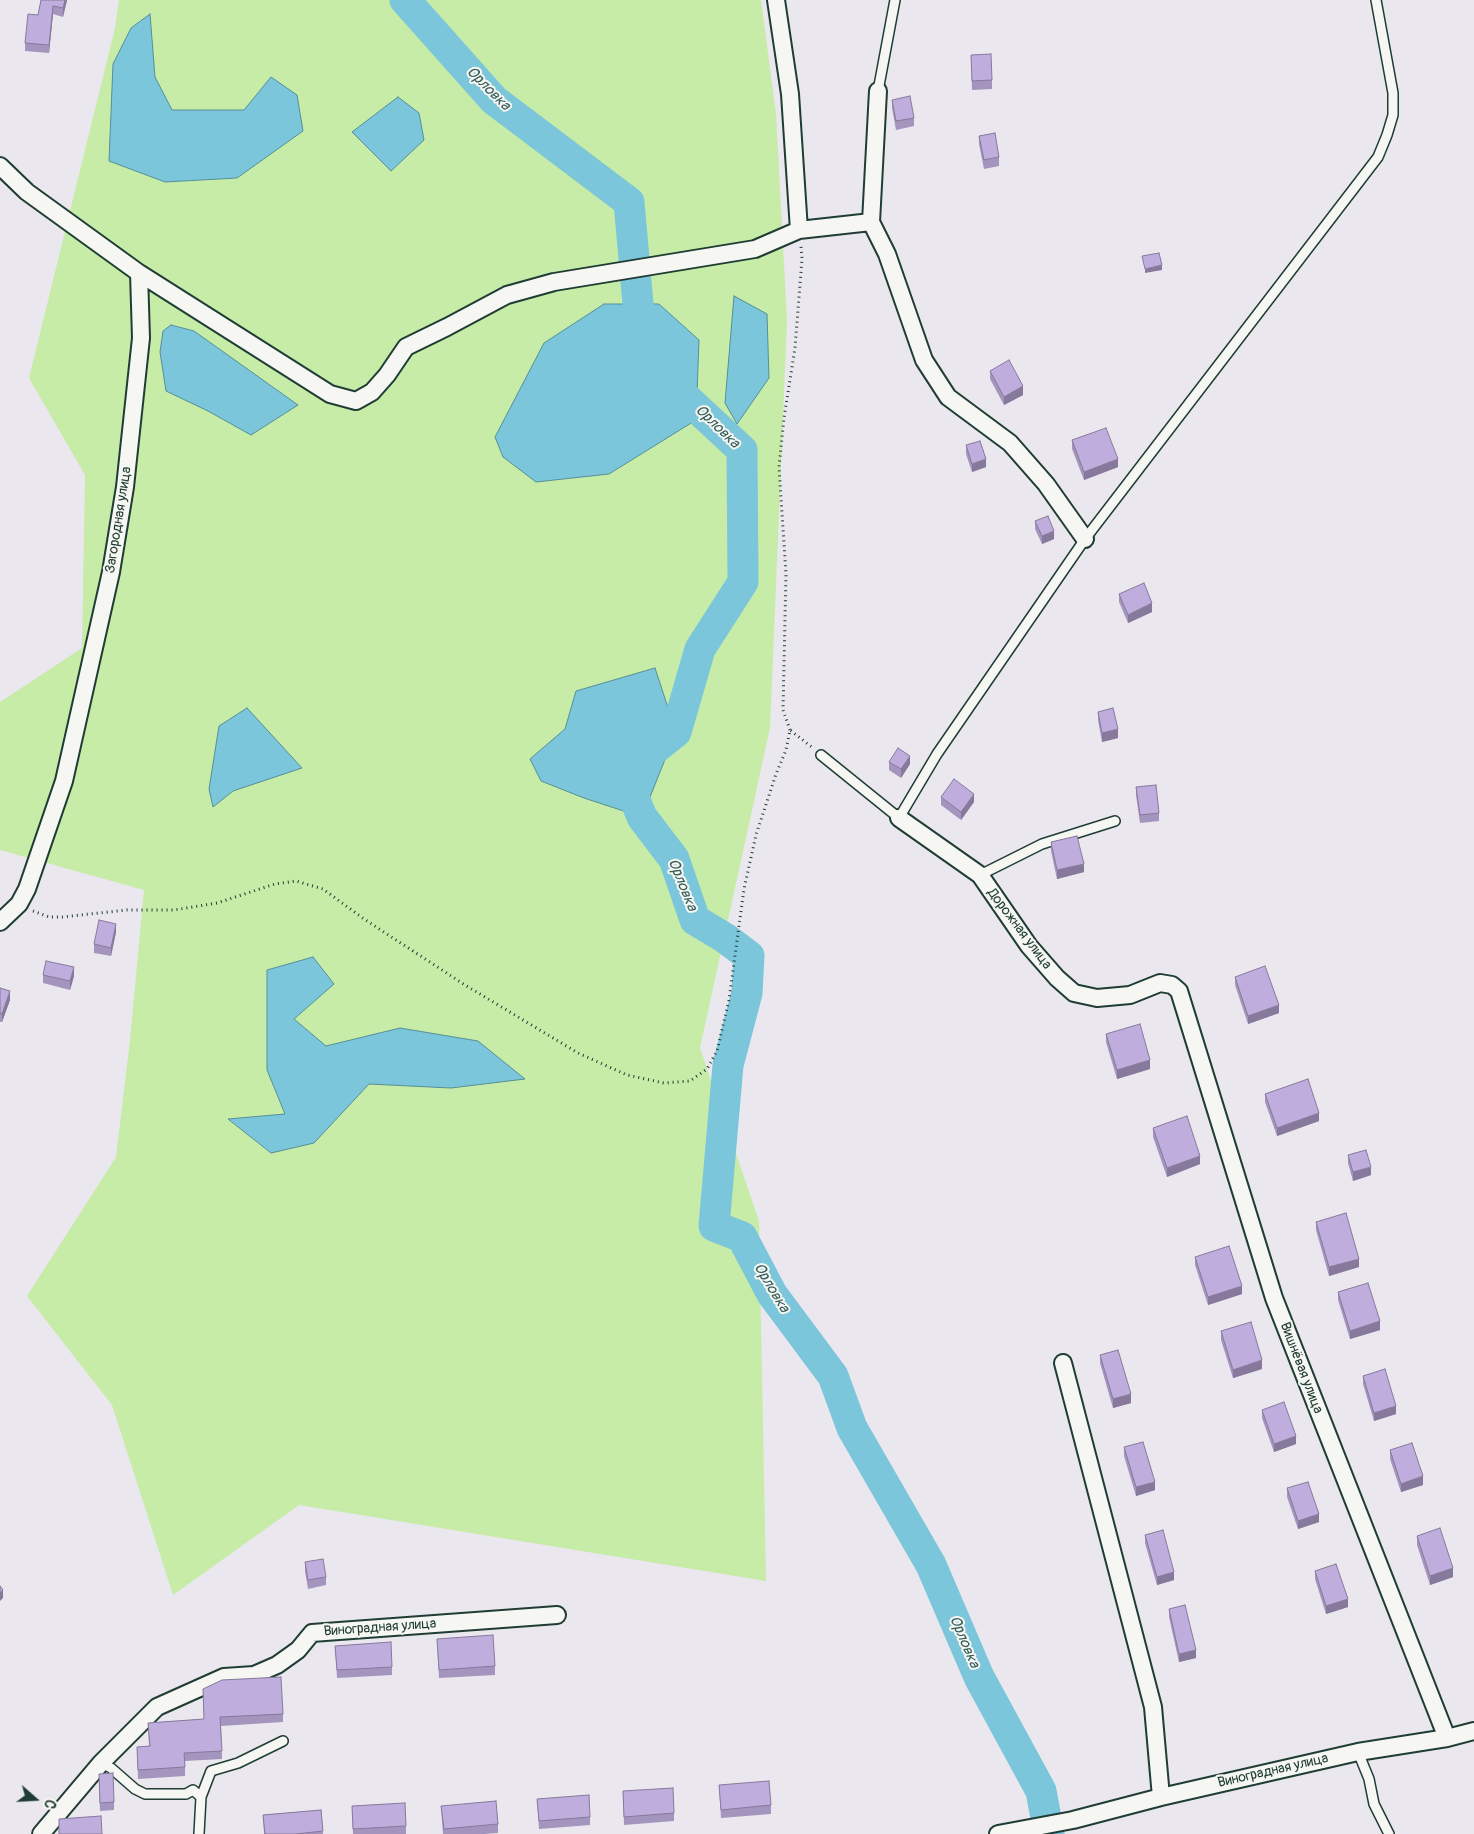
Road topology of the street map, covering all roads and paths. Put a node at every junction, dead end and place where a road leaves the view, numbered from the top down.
1 (776, 0) edge
2 (895, 0) edge
3 (1376, 0) edge
4 (878, 91) joint
5 (0, 166) edge
6 (871, 222) junction
7 (799, 230) junction
8 (139, 273) junction
9 (1085, 539) junction
10 (790, 730) junction
11 (821, 755) joint
12 (898, 818) junction
13 (1115, 822) dead end
14 (980, 875) junction
15 (19, 904) junction
16 (0, 922) edge
17 (1179, 991) joint
18 (1063, 1363) dead end
19 (557, 1615) dead end
20 (1474, 1731) edge
21 (1447, 1738) junction
22 (283, 1741) dead end
23 (1358, 1752) junction
24 (101, 1763) junction
25 (201, 1797) junction
26 (1161, 1797) junction
27 (41, 1834) edge
28 (199, 1834) edge
29 (998, 1834) edge
30 (1389, 1834) edge

1 - 7 street
2 - 4 lane
3 - 9 lane
4 - 6 street
5 - 8 street
6 - 7 street
6 - 9 street
7 - 8 street
7 - 10 path
8 - 15 street, Загородная улица
9 - 12 lane
10 - 11 path
10 - 15 path
11 - 12 lane
12 - 14 street, Дорожная улица
13 - 14 lane
14 - 17 street, Дорожная улица
15 - 16 street, Загородная улица
17 - 21 street, Вишнёвая улица
18 - 26 street
19 - 24 street, Виноградная улица
20 - 21 street, Виноградная улица
21 - 23 street, Виноградная улица
22 - 25 lane
23 - 26 street, Виноградная улица
23 - 30 lane
24 - 25 lane
24 - 27 street, Виноградная улица
25 - 28 lane
26 - 29 street, Виноградная улица

